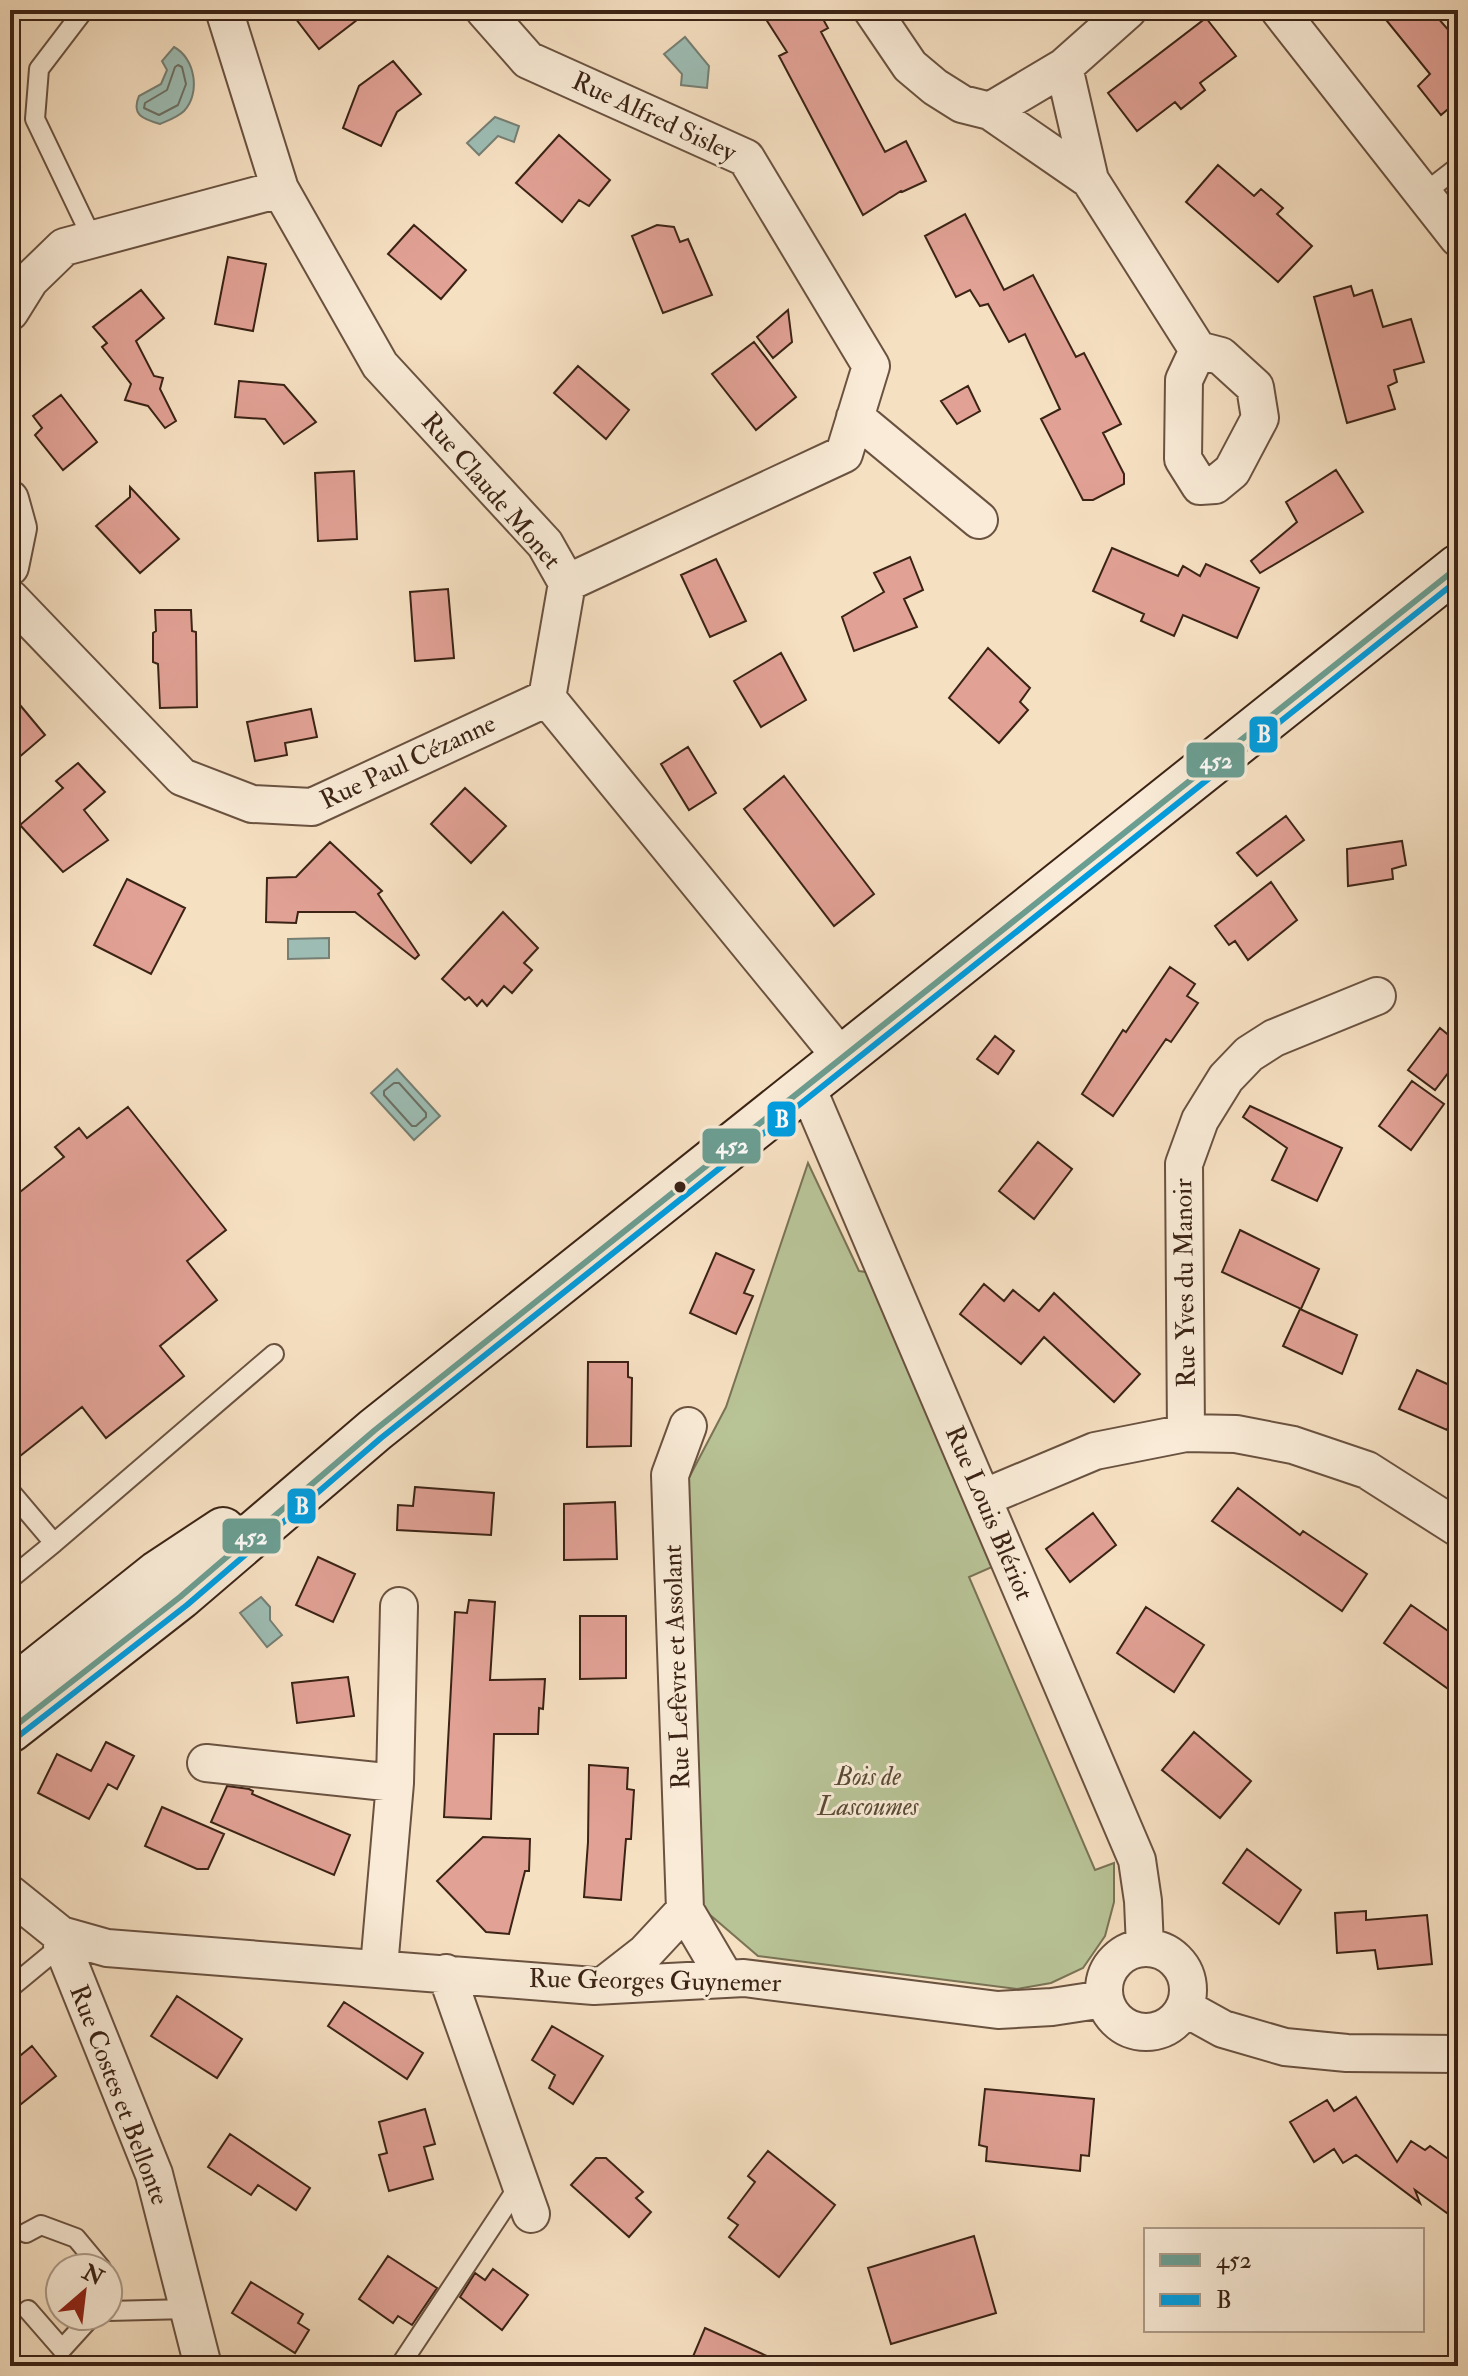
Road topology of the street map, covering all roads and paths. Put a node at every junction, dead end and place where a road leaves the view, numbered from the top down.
1 (84, 10) edge
2 (224, 10) edge
3 (484, 10) edge
4 (872, 10) edge
5 (1128, 10) edge
6 (1279, 10) edge
7 (1064, 67) junction
8 (990, 111) junction
9 (1458, 167) edge
10 (1090, 180) junction
11 (280, 189) junction
12 (1423, 194) junction
13 (92, 238) junction
14 (1458, 238) edge
15 (10, 312) edge
16 (1198, 350) dead end
17 (855, 417) junction
18 (10, 499) edge
19 (979, 520) dead end
20 (10, 567) edge
21 (1458, 567) edge
22 (567, 583) junction
23 (10, 598) edge
24 (547, 698) junction
25 (1377, 996) dead end
26 (841, 1057) junction
27 (806, 1085) junction
28 (274, 1354) dead end
29 (688, 1426) dead end
30 (375, 1430) junction
31 (1186, 1433) junction
32 (11, 1494) edge
33 (983, 1498) junction
34 (1458, 1528) edge
35 (54, 1543) junction
36 (10, 1579) edge
37 (399, 1606) dead end
38 (10, 1691) edge
39 (10, 1730) edge
40 (206, 1763) dead end
41 (395, 1783) junction
42 (10, 1894) edge
43 (685, 1910) junction
44 (62, 1940) junction
45 (1145, 1947) junction
46 (379, 1967) junction
47 (446, 1973) junction
48 (725, 1978) junction
49 (604, 1985) junction
50 (10, 1988) edge
51 (1104, 1999) junction
52 (1185, 2008) junction
53 (1458, 2055) edge
54 (525, 2199) joint
55 (26, 2233) dead end
56 (88, 2252) edge
57 (188, 2309) junction
58 (28, 2310) dead end
59 (124, 2311) edge
60 (44, 2328) edge
61 (47, 2332) edge
62 (77, 2332) edge
63 (403, 2361) dead end
64 (203, 2366) edge

1 - 13 lane
2 - 11 street, Rue Claude Monet
3 - 17 street, Rue Alfred Sisley
4 - 8 street
5 - 7 street
6 - 12 street
7 - 8 street
7 - 10 street
8 - 10 street
9 - 12 lane
10 - 16 street
11 - 13 street
11 - 22 street, Rue Claude Monet
12 - 14 street
13 - 15 street
17 - 19 street
17 - 22 street, Rue Alfred Sisley
18 - 20 street
21 - 26 main road
22 - 24 street, Rue Claude Monet
23 - 24 street, Rue Paul Cézanne
24 - 26 street
25 - 31 street, Rue Yves du Manoir
26 - 27 main road
27 - 30 main road
27 - 33 street, Rue Louis Blériot
28 - 35 lane
29 - 43 street, Rue Lefèvre et Assolant
30 - 38 main road
30 - 39 main road
31 - 33 street
31 - 34 street
32 - 35 lane
33 - 45 street, Rue Louis Blériot
35 - 36 lane
37 - 41 street
40 - 41 street
41 - 46 street
42 - 44 street, Rue Costes et Bellonte
43 - 48 street, Rue Lefèvre et Assolant
43 - 49 street
44 - 46 street, Rue Georges Guynemer
44 - 50 lane
44 - 57 street, Rue Costes et Bellonte
45 - 51 street
45 - 52 street
46 - 47 street, Rue Georges Guynemer
47 - 49 street, Rue Georges Guynemer
47 - 54 street
48 - 49 street, Rue Georges Guynemer
48 - 51 street, Rue Georges Guynemer
51 - 52 street
52 - 53 street
54 - 63 lane
55 - 56 lane
57 - 59 lane
57 - 64 street, Rue Costes et Bellonte
58 - 60 lane
61 - 62 lane

